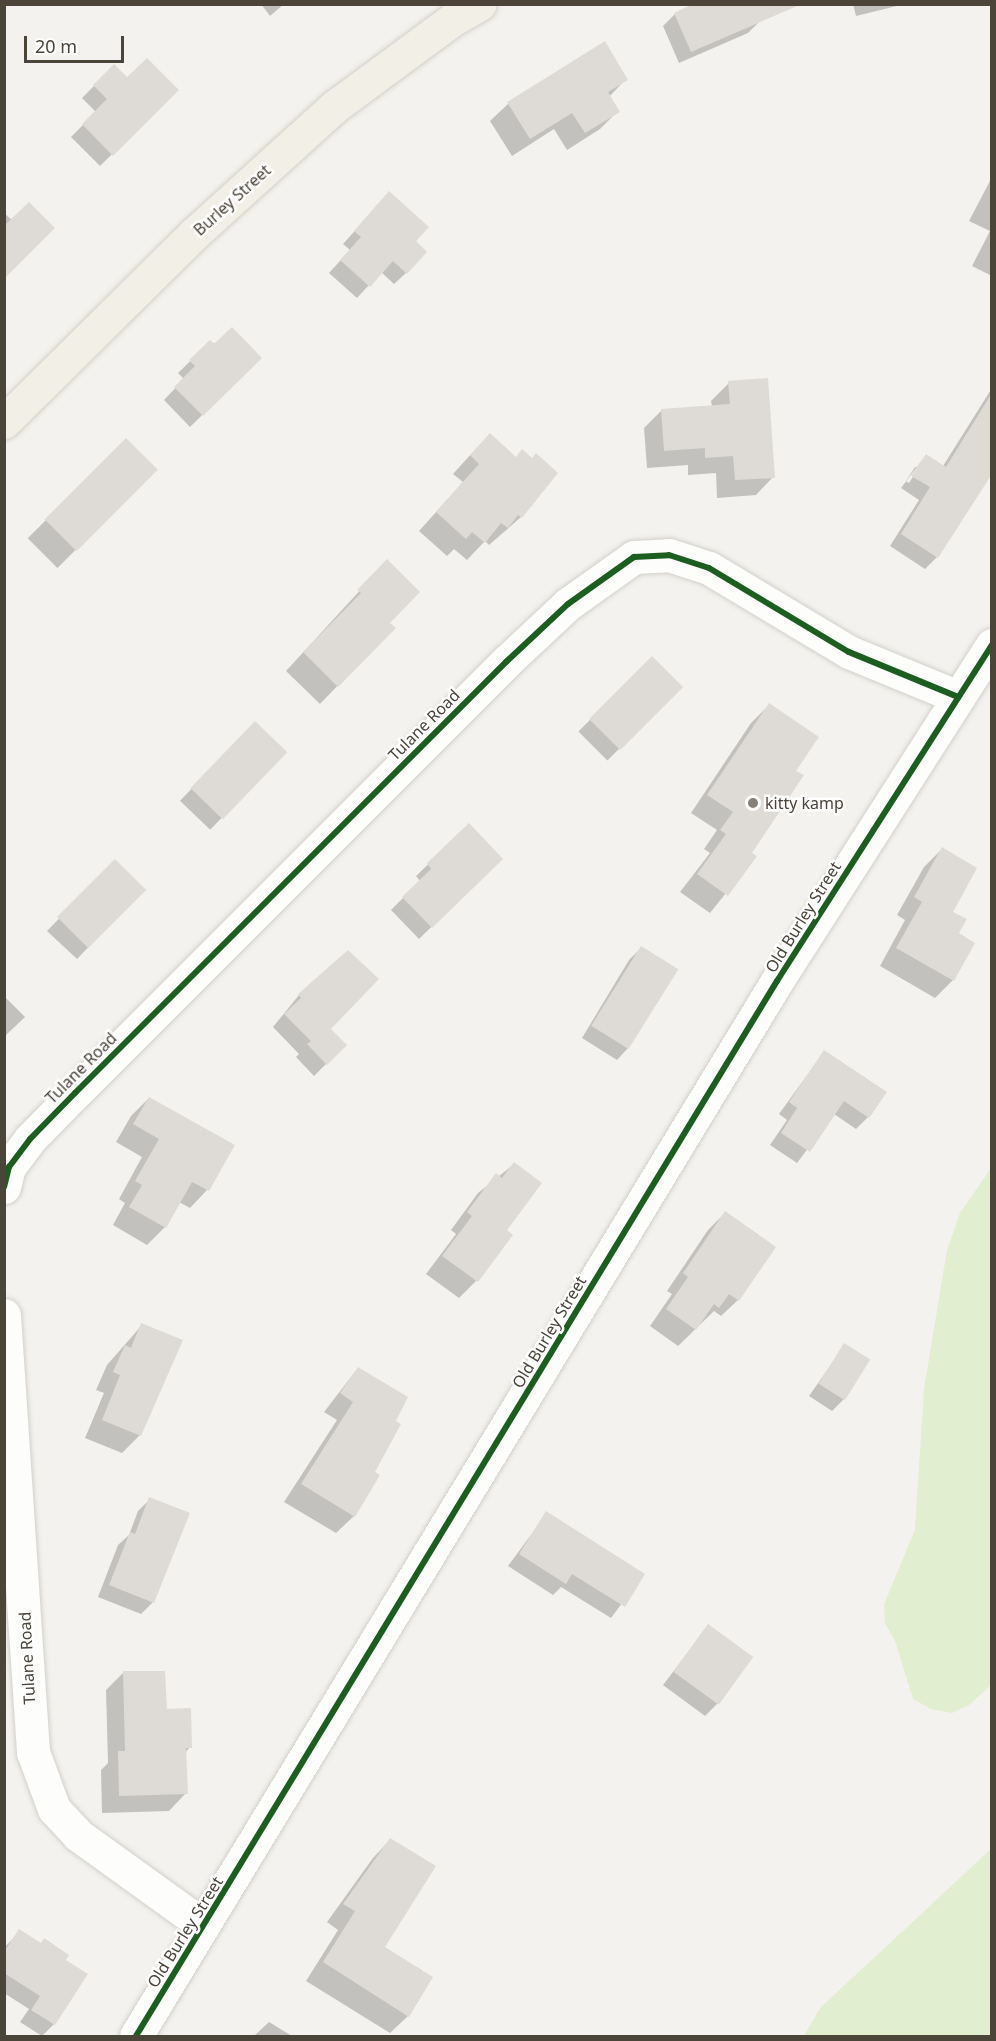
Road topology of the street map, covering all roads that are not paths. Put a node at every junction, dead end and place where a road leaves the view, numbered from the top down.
1 (480, 4) edge
2 (4, 422) edge
3 (992, 645) edge
4 (958, 697) junction
5 (4, 1187) edge
6 (4, 1315) edge
7 (203, 1925) junction
8 (136, 2037) edge

1 - 2 main road, Burley Street
3 - 4 street, Old Burley Street
4 - 5 street, Tulane Road
4 - 7 street, Old Burley Street
6 - 7 street, Tulane Road
7 - 8 street, Old Burley Street

